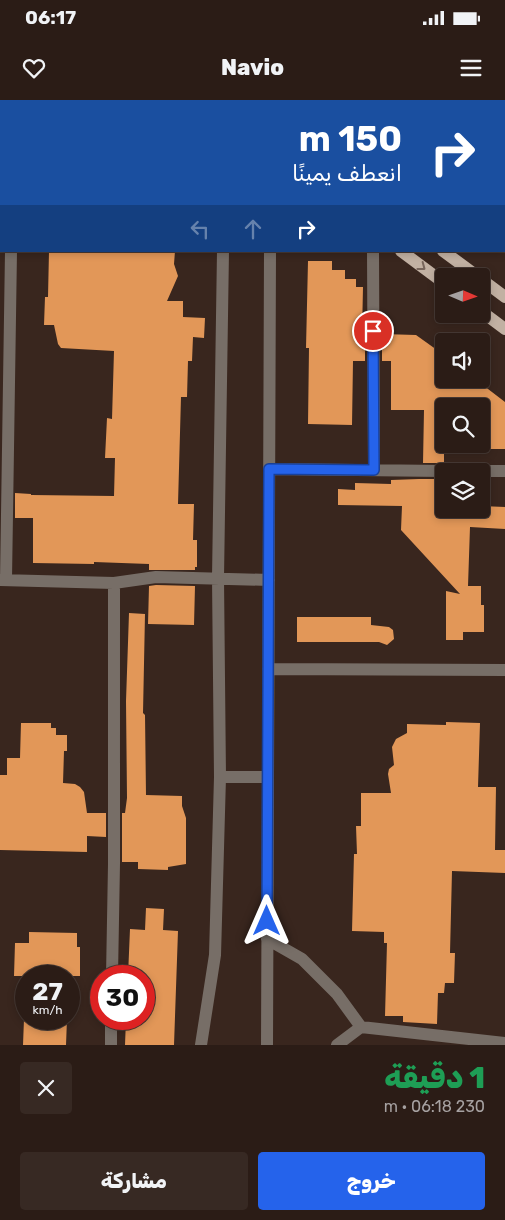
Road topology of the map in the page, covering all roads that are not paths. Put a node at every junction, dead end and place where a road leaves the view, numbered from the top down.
1 (11, 252) edge
2 (223, 252) edge
3 (270, 252) edge
4 (373, 252) edge
5 (402, 252) edge
6 (444, 252) edge
7 (466, 268) edge
8 (435, 276) edge
9 (490, 286) edge
10 (505, 297) edge
11 (490, 318) edge
12 (505, 329) edge
13 (269, 469) junction
14 (374, 470) junction
15 (435, 471) edge
16 (490, 471) edge
17 (505, 471) edge
18 (218, 578) junction
19 (3, 580) edge
20 (269, 580) junction
21 (114, 583) junction
22 (268, 669) junction
23 (505, 670) edge
24 (220, 777) junction
25 (268, 777) junction
26 (267, 939) junction
27 (112, 965) edge
28 (361, 1027) junction
29 (111, 1030) edge
30 (505, 1043) edge
31 (111, 1045) edge
32 (202, 1045) edge
33 (267, 1045) edge
34 (337, 1045) edge

1 - 19 street
2 - 18 street
3 - 13 street
4 - 14 street
5 -> 8 main road
6 - 7 main road
9 - 10 main road
11 - 12 main road
13 - 14 street
13 - 20 street
14 - 15 street
16 - 17 street
18 - 20 street
18 - 21 street
18 - 24 street
19 - 21 street
20 - 22 street
21 - 27 street
22 - 23 street
22 - 25 street
24 - 25 street
24 - 32 street
25 - 26 street
26 - 28 street
26 - 33 street
28 - 30 street
28 - 34 street
29 - 31 street

